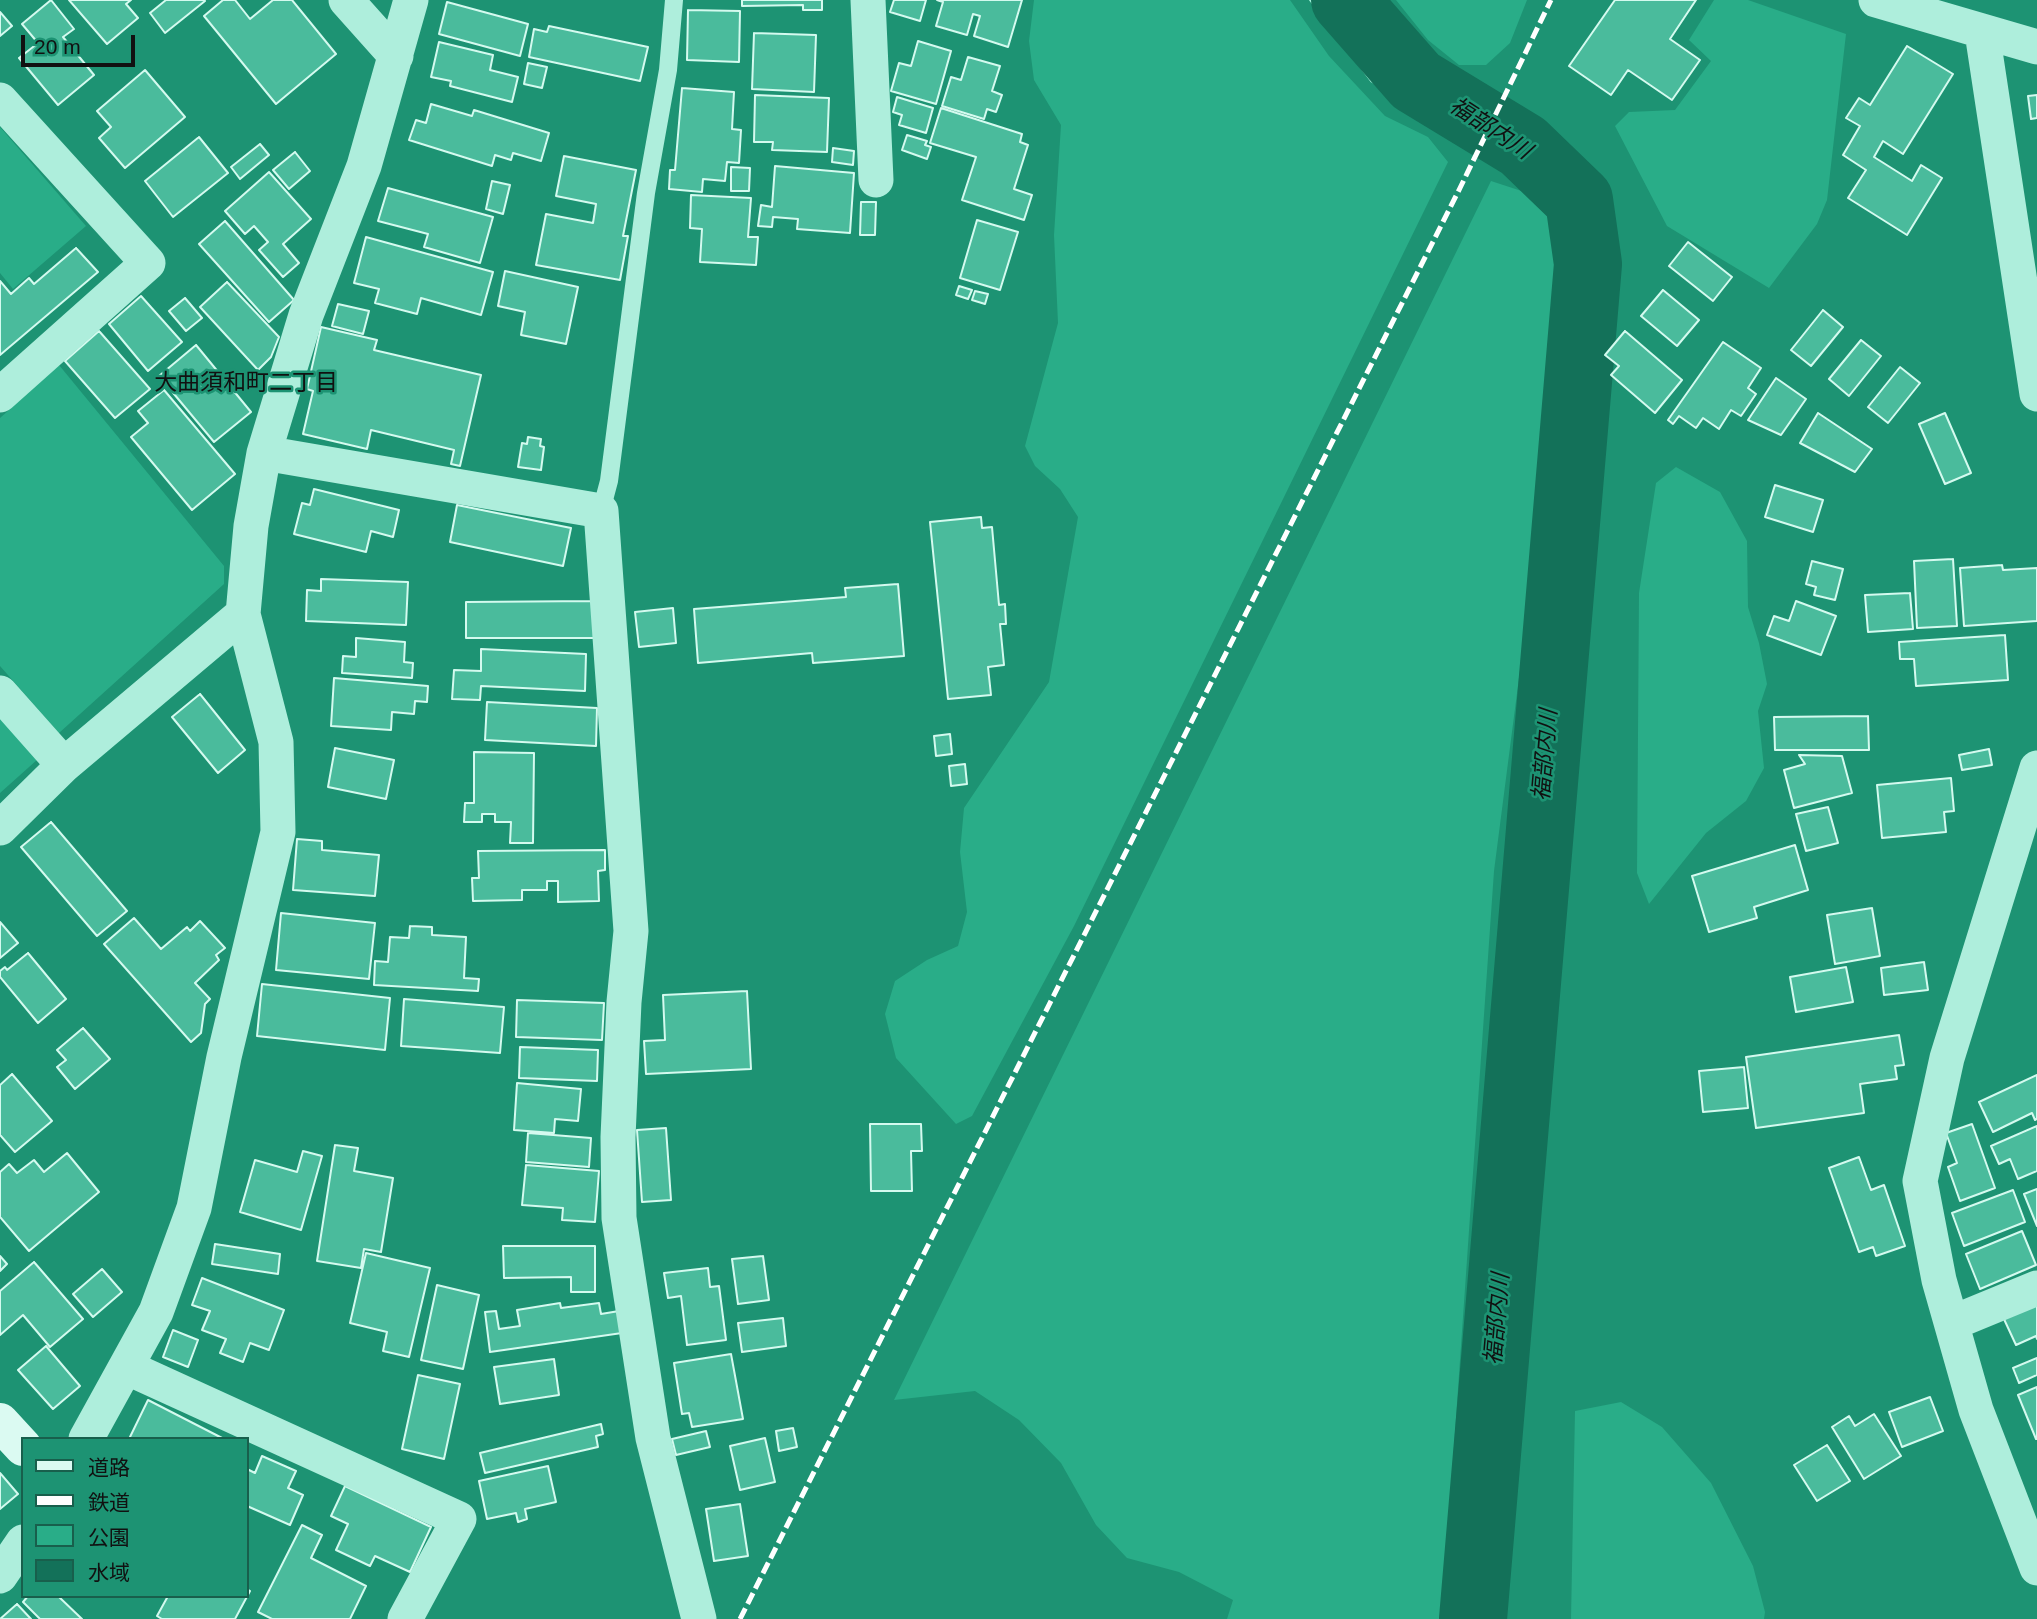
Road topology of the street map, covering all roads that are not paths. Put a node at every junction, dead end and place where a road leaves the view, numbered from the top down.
1 (346, 0) edge
2 (411, 0) edge
3 (674, 0) edge
4 (868, 0) edge
5 (1876, 0) edge
6 (1982, 32) junction
7 (2037, 47) edge
8 (396, 56) junction
9 (0, 100) edge
10 (876, 180) dead end
11 (2037, 394) edge
12 (0, 395) edge
13 (264, 453) junction
14 (601, 511) junction
15 (243, 614) junction
16 (0, 694) edge
17 (64, 765) junction
18 (2037, 768) edge
19 (0, 828) edge
20 (2037, 1288) edge
21 (1952, 1323) junction
22 (126, 1367) junction
23 (0, 1422) edge
24 (87, 1437) edge
25 (21, 1445) edge
26 (21, 1545) edge
27 (2037, 1568) edge
28 (0, 1576) edge
29 (405, 1619) edge
30 (699, 1619) edge

1 - 8 street
2 - 8 street
3 - 14 lane
4 - 10 street
5 - 6 street
6 - 7 street
6 - 11 street
8 - 13 street
9 - 12 street
13 - 14 street
13 - 15 street
14 - 30 street
15 - 17 street
15 - 22 street
16 - 17 street
17 - 19 street
18 - 21 street
20 - 21 street
21 - 27 street
22 - 24 street
22 - 29 street
23 - 25 street
26 - 28 street

